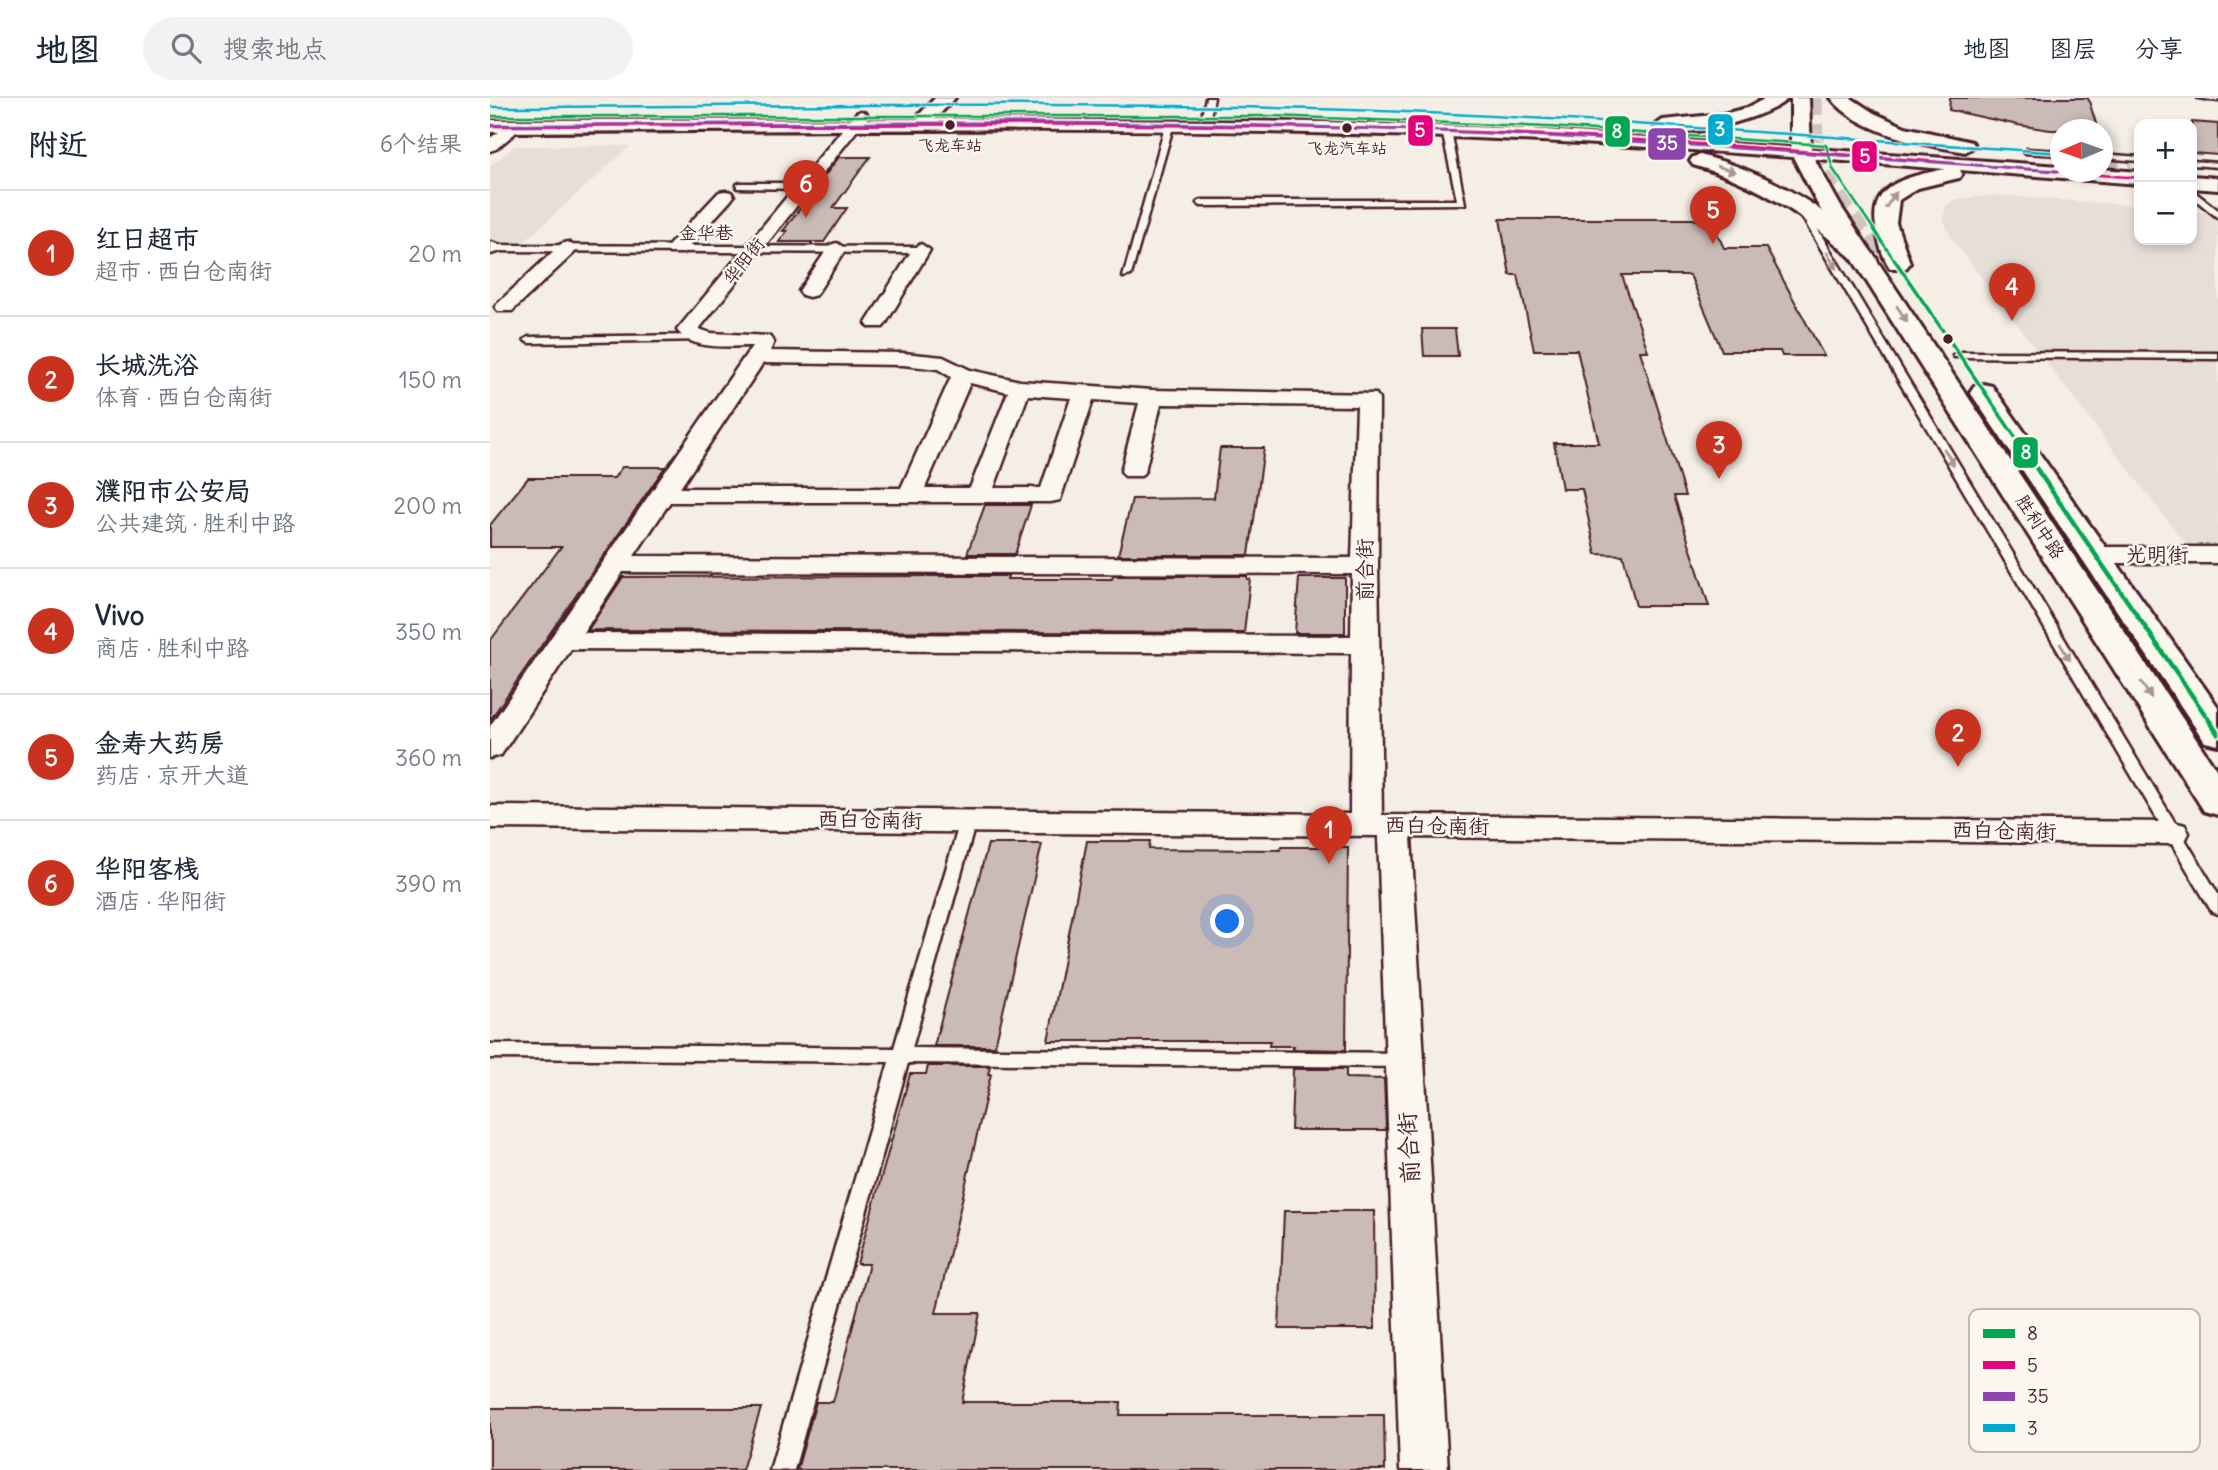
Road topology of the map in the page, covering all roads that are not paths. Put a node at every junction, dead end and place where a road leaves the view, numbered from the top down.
1 (946, 98) edge
2 (1779, 98) edge
3 (1800, 98) edge
4 (2202, 98) edge
5 (2218, 99) edge
6 (1827, 104) edge
7 (1208, 107) edge
8 (490, 116) edge
9 (927, 116) junction
10 (857, 122) junction
11 (490, 126) edge
12 (515, 126) junction
13 (1169, 127) junction
14 (1447, 131) junction
15 (1556, 132) junction
16 (490, 146) edge
17 (1814, 149) junction
18 (2050, 155) edge
19 (2113, 157) edge
20 (2134, 159) edge
21 (2030, 160) junction
22 (2050, 160) edge
23 (2050, 161) edge
24 (2197, 163) edge
25 (2218, 165) edge
26 (2113, 166) tunnel mouth
27 (2134, 168) edge
28 (2197, 172) edge
29 (2218, 174) edge
30 (2134, 177) edge
31 (2197, 182) edge
32 (2218, 184) edge
33 (805, 186) junction
34 (733, 191) joint
35 (2197, 197) edge
36 (1798, 202) junction
37 (1201, 203) dead end
38 (2218, 215) edge
39 (490, 248) edge
40 (568, 248) junction
41 (676, 249) junction
42 (754, 249) junction
43 (837, 249) junction
44 (921, 250) joint
45 (1866, 259) junction
46 (1898, 263) junction
47 (1126, 275) dead end
48 (809, 290) dead end
49 (505, 307) dead end
50 (876, 323) dead end
51 (702, 338) junction
52 (529, 341) dead end
53 (1958, 355) junction
54 (2218, 356) edge
55 (757, 357) junction
56 (963, 375) junction
57 (1020, 388) junction
58 (1084, 393) junction
59 (1152, 397) junction
60 (1133, 471) dead end
61 (663, 495) junction
62 (910, 495) junction
63 (979, 495) junction
64 (2096, 555) junction
65 (2218, 555) edge
66 (616, 564) junction
67 (1365, 566) junction
68 (563, 642) junction
69 (1365, 645) junction
70 (2218, 734) edge
71 (490, 748) edge
72 (2218, 802) edge
73 (490, 817) edge
74 (968, 821) junction
75 (1380, 825) junction
76 (2173, 833) junction
77 (2218, 908) edge
78 (490, 1051) edge
79 (901, 1055) junction
80 (1405, 1060) junction
81 (782, 1470) edge
82 (1424, 1470) edge

1 - 9 main road
2 - 15 main road
3 - 17 main road
4 - 5 lane
6 - 17 main road
6 - 22 main road
7 - 9 main road
7 - 15 main road
8 - 10 main road
9 - 10 main road
10 - 12 main road
10 - 13 main road
10 - 33 street, 华阳街
11 - 12 main road
12 - 16 street
13 - 14 main road
13 - 47 lane
14 - 15 main road
14 - 37 lane
15 - 17 main road
15 -> 36 main road
17 - 21 main road
17 - 23 main road
17 - 45 main road, 胜利中路
17 - 46 main road, 胜利中路
18 - 21 lane
19 - 20 lane
21 - 30 main road
46 -> 21 main road
24 - 25 lane
26 - 27 main road
28 - 29 main road
31 - 32 main road
33 - 34 lane
33 - 42 street, 华阳街
34 - 41 street
35 - 38 lane
36 - 45 main road
36 -> 76 lane
39 - 40 lane, 金华巷
40 - 41 lane, 金华巷
40 - 49 street
41 - 42 lane, 金华巷
42 - 43 lane, 金华巷
42 - 51 street, 华阳街
43 - 44 lane, 金华巷
43 - 48 street
44 - 50 street
45 -> 72 main road, 胜利中路
46 - 53 main road, 胜利中路
51 - 52 lane
51 - 55 street
53 - 54 lane
53 - 64 main road, 胜利中路
55 - 56 street
55 - 61 street
56 - 57 street
56 - 62 street
57 - 58 street
57 - 63 street
58 - 59 street
58 - 63 street
59 - 60 street
59 - 67 street, 前合街
61 - 62 street
61 - 66 street
62 - 63 street
64 - 65 street, 光明街
64 - 70 main road, 胜利中路
66 - 67 street
66 - 68 street
67 - 69 street, 前合街
68 - 69 street
68 - 71 street
69 - 75 street, 前合街
73 - 74 street, 西白仓南街
74 - 75 street, 西白仓南街
74 - 79 lane
75 - 76 street, 西白仓南街
75 - 80 street, 前合街
76 - 77 lane
78 - 79 lane
79 - 80 lane
79 - 81 lane
80 - 82 street, 前合街

